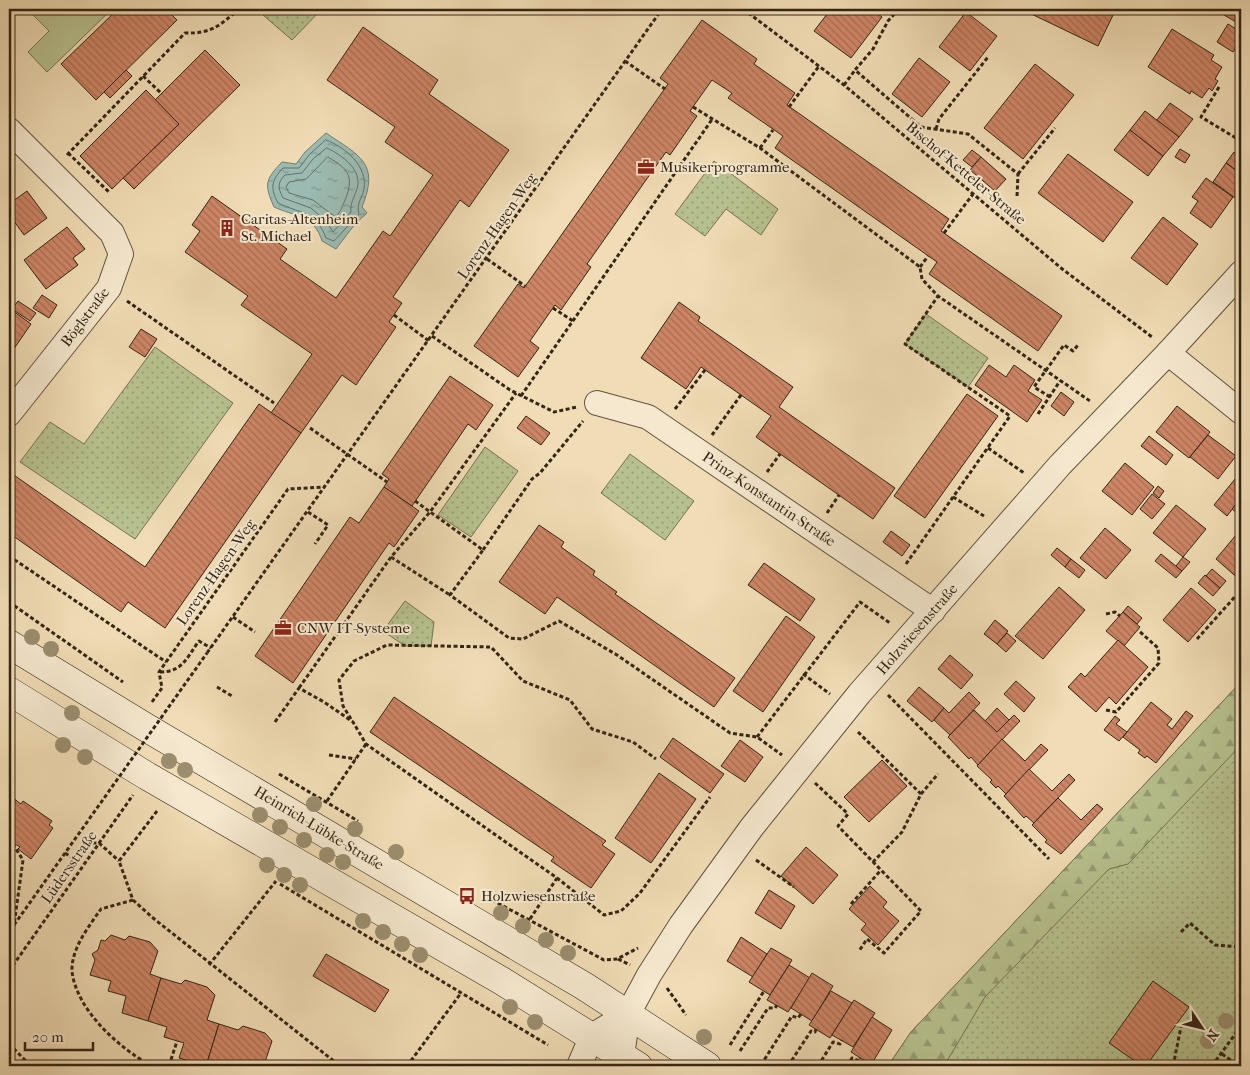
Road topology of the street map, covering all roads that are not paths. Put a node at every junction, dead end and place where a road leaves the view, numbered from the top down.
1 (9, 130) edge
2 (1241, 273) edge
3 (1163, 343) junction
4 (598, 403) road end
5 (1241, 412) edge
6 (9, 414) edge
7 (933, 611) junction
8 (9, 644) edge
9 (9, 691) edge
10 (628, 1014) junction
11 (592, 1036) junction
12 (626, 1063) edge
13 (579, 1066) edge
14 (707, 1066) edge

1 - 6 street, Böglstraße
2 - 3 street, Holzwiesenstraße
3 - 5 street
3 - 7 street, Holzwiesenstraße
4 - 7 street, Prinz-Konstantin-Straße
7 - 10 street, Holzwiesenstraße
8 - 10 main road, Heinrich-Lübke-Straße
9 - 11 main road
10 - 11 street
10 - 12 street
10 - 14 main road, Heinrich-Lübke-Straße
11 - 12 main road
11 - 13 street

